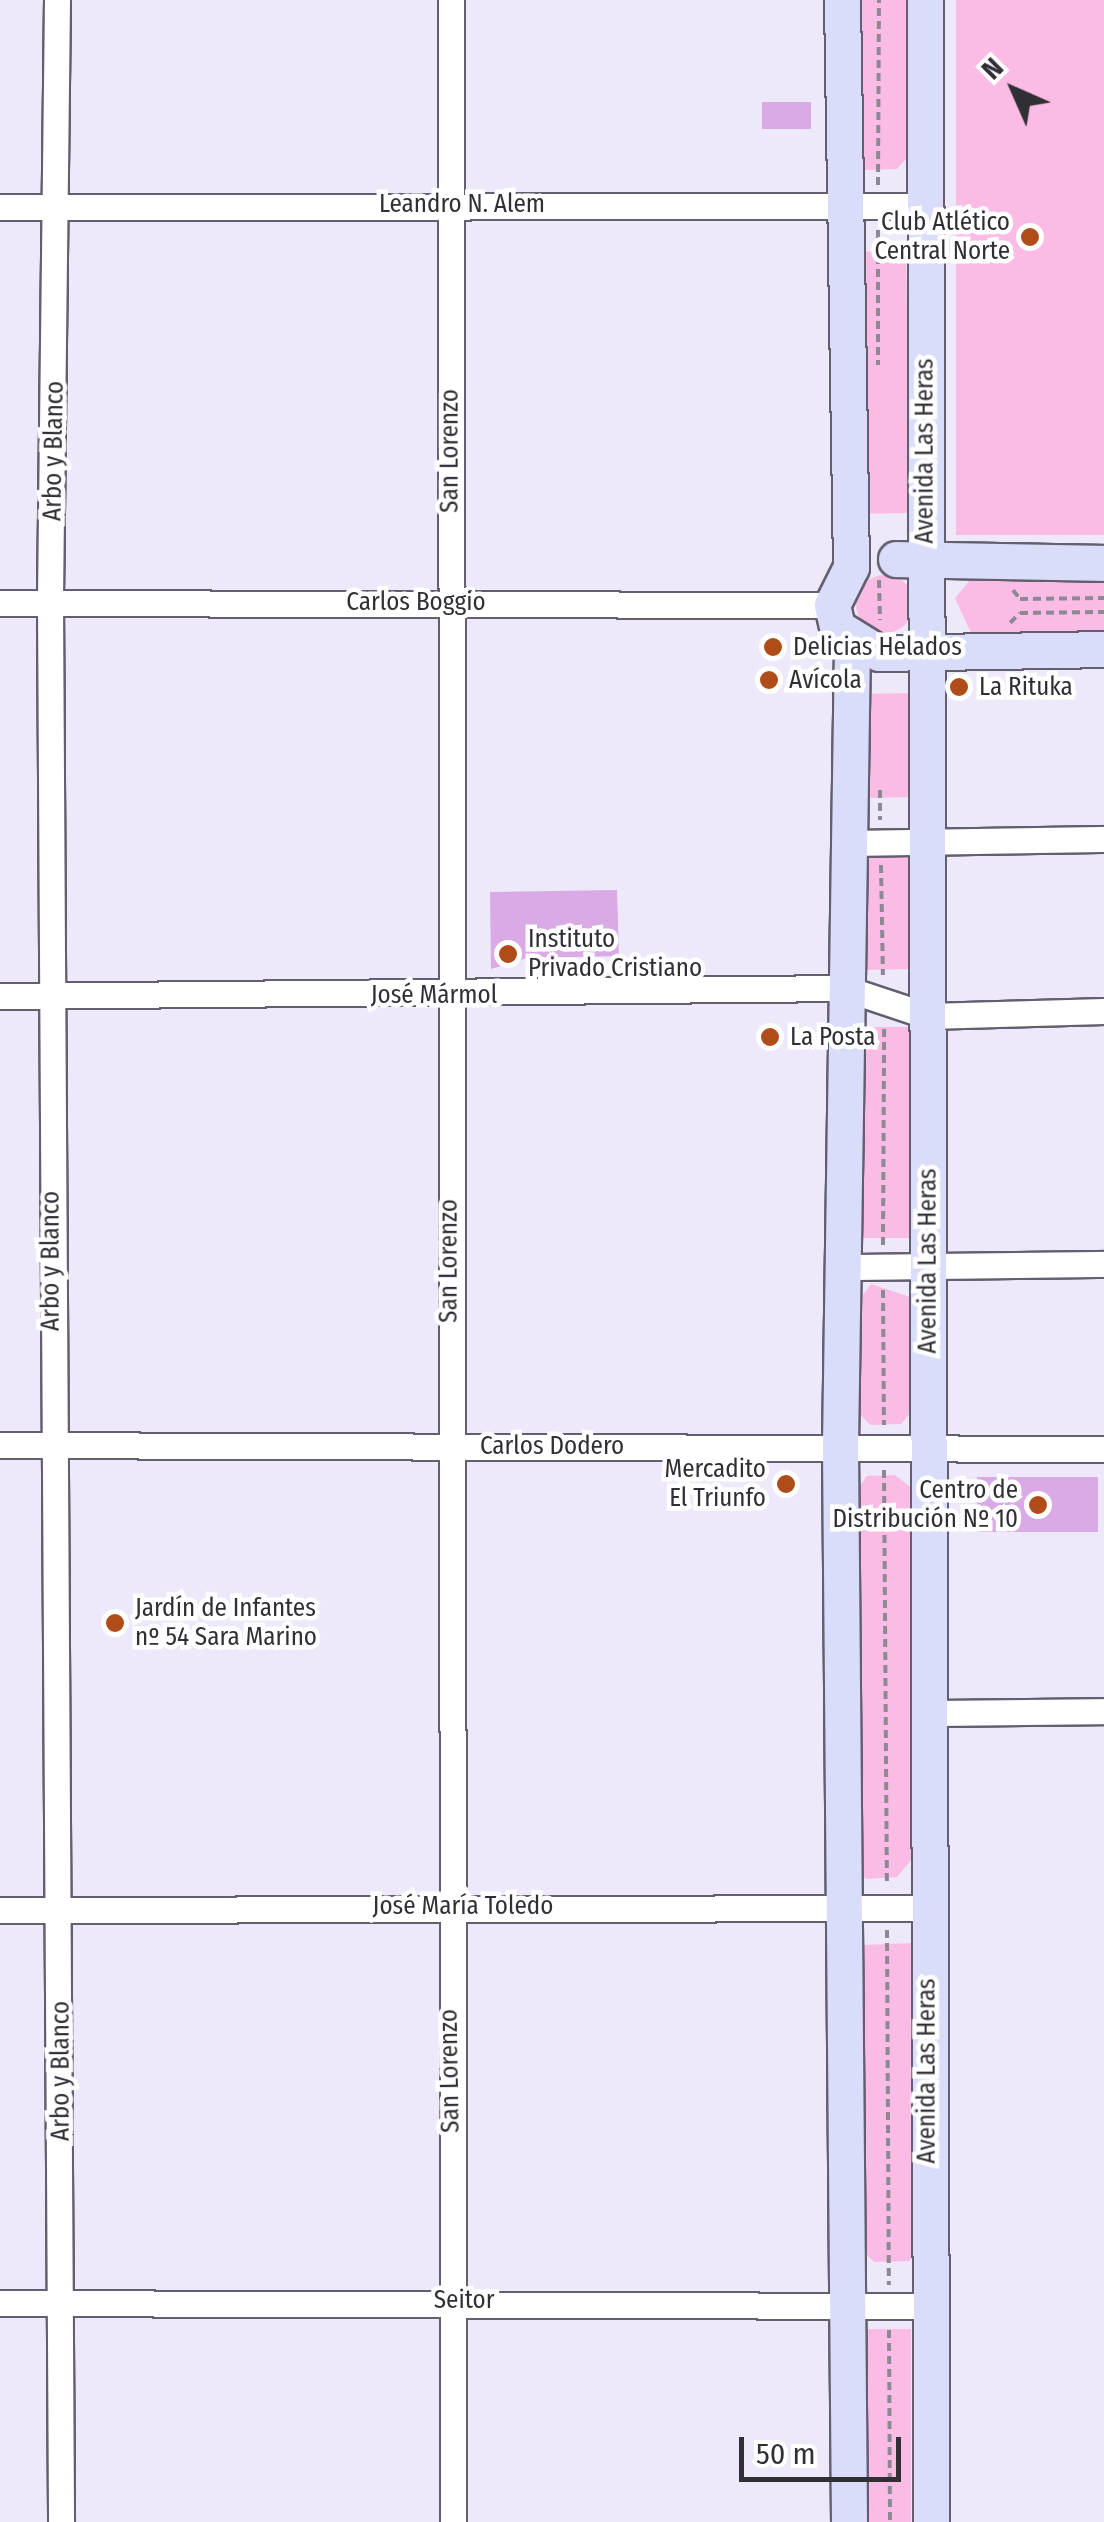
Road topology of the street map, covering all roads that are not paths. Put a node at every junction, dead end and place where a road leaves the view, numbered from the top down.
1 (58, 0) edge
2 (452, 0) edge
3 (842, 0) edge
4 (925, 0) edge
5 (450, 204) junction
6 (838, 204) junction
7 (923, 206) junction
8 (0, 207) edge
9 (60, 208) junction
10 (1104, 564) edge
11 (851, 566) junction
12 (50, 602) junction
13 (450, 602) junction
14 (0, 603) edge
15 (917, 604) junction
16 (841, 625) junction
17 (1104, 649) edge
18 (1104, 839) edge
19 (928, 841) junction
20 (847, 842) junction
21 (844, 988) junction
22 (450, 995) junction
23 (0, 996) edge
24 (51, 996) junction
25 (1104, 1011) edge
26 (928, 1016) junction
27 (1104, 1264) edge
28 (847, 1267) junction
29 (929, 1267) junction
30 (0, 1445) edge
31 (52, 1445) junction
32 (840, 1445) junction
33 (449, 1446) junction
34 (1104, 1449) edge
35 (927, 1450) junction
36 (1104, 1711) edge
37 (926, 1713) junction
38 (448, 1906) junction
39 (840, 1906) junction
40 (926, 1908) junction
41 (0, 1910) edge
42 (62, 1910) junction
43 (453, 2299) junction
44 (0, 2303) edge
45 (60, 2303) junction
46 (846, 2305) junction
47 (928, 2306) junction
48 (61, 2522) edge
49 (453, 2522) edge
50 (849, 2522) edge
51 (931, 2522) edge

1 - 9 street, Arbo y Blanco
2 - 5 street, San Lorenzo
3 - 6 main road
4 - 7 main road, Avenida Las Heras
5 - 6 street, Leandro N. Alem
5 - 9 street, Leandro N. Alem
5 - 13 street, San Lorenzo
6 - 7 street, Leandro N. Alem
6 - 11 main road
7 - 15 main road, Avenida Las Heras
8 - 9 street, Leandro N. Alem
9 - 12 street, Arbo y Blanco
10 - 15 main road
11 - 15 main road
11 - 16 main road
12 - 13 street, Carlos Boggio
12 - 14 street, Carlos Boggio
12 - 24 street, Arbo y Blanco
13 - 16 street, Carlos Boggio
13 - 22 street, San Lorenzo
15 - 16 main road
15 - 17 main road
15 - 19 main road, Avenida Las Heras
16 - 20 main road
18 - 19 street
19 - 20 street
19 - 26 main road, Avenida Las Heras
20 - 21 main road
21 - 22 street, José Mármol
21 - 26 street, José Mármol
21 - 28 main road
22 - 24 street, José Mármol
22 - 33 street, San Lorenzo
23 - 24 street, José Mármol
24 - 31 street, Arbo y Blanco
25 - 26 street, José Mármol
26 - 29 main road, Avenida Las Heras
27 - 29 street
28 - 29 street
28 - 32 main road
29 - 35 main road, Avenida Las Heras
30 - 31 street, Carlos Dodero
31 - 33 street, Carlos Dodero
31 - 42 street, Arbo y Blanco
32 - 33 street, Carlos Dodero
32 - 35 street, Carlos Dodero
32 - 39 main road
33 - 38 street, San Lorenzo
34 - 35 street, Carlos Dodero
35 - 37 main road, Avenida Las Heras
36 - 37 street
37 - 40 main road, Avenida Las Heras
38 - 39 street, José María Toledo
38 - 42 street, José María Toledo
38 - 43 street, San Lorenzo
39 - 40 street, José María Toledo
39 - 46 main road
40 - 47 main road, Avenida Las Heras
41 - 42 street, José María Toledo
42 - 45 street, Arbo y Blanco
43 - 45 street, Seitor
43 - 46 street, Seitor
43 - 49 street, San Lorenzo
44 - 45 street, Seitor
45 - 48 street, Arbo y Blanco
46 - 47 street, Seitor
46 - 50 main road
47 - 51 main road, Avenida Las Heras

